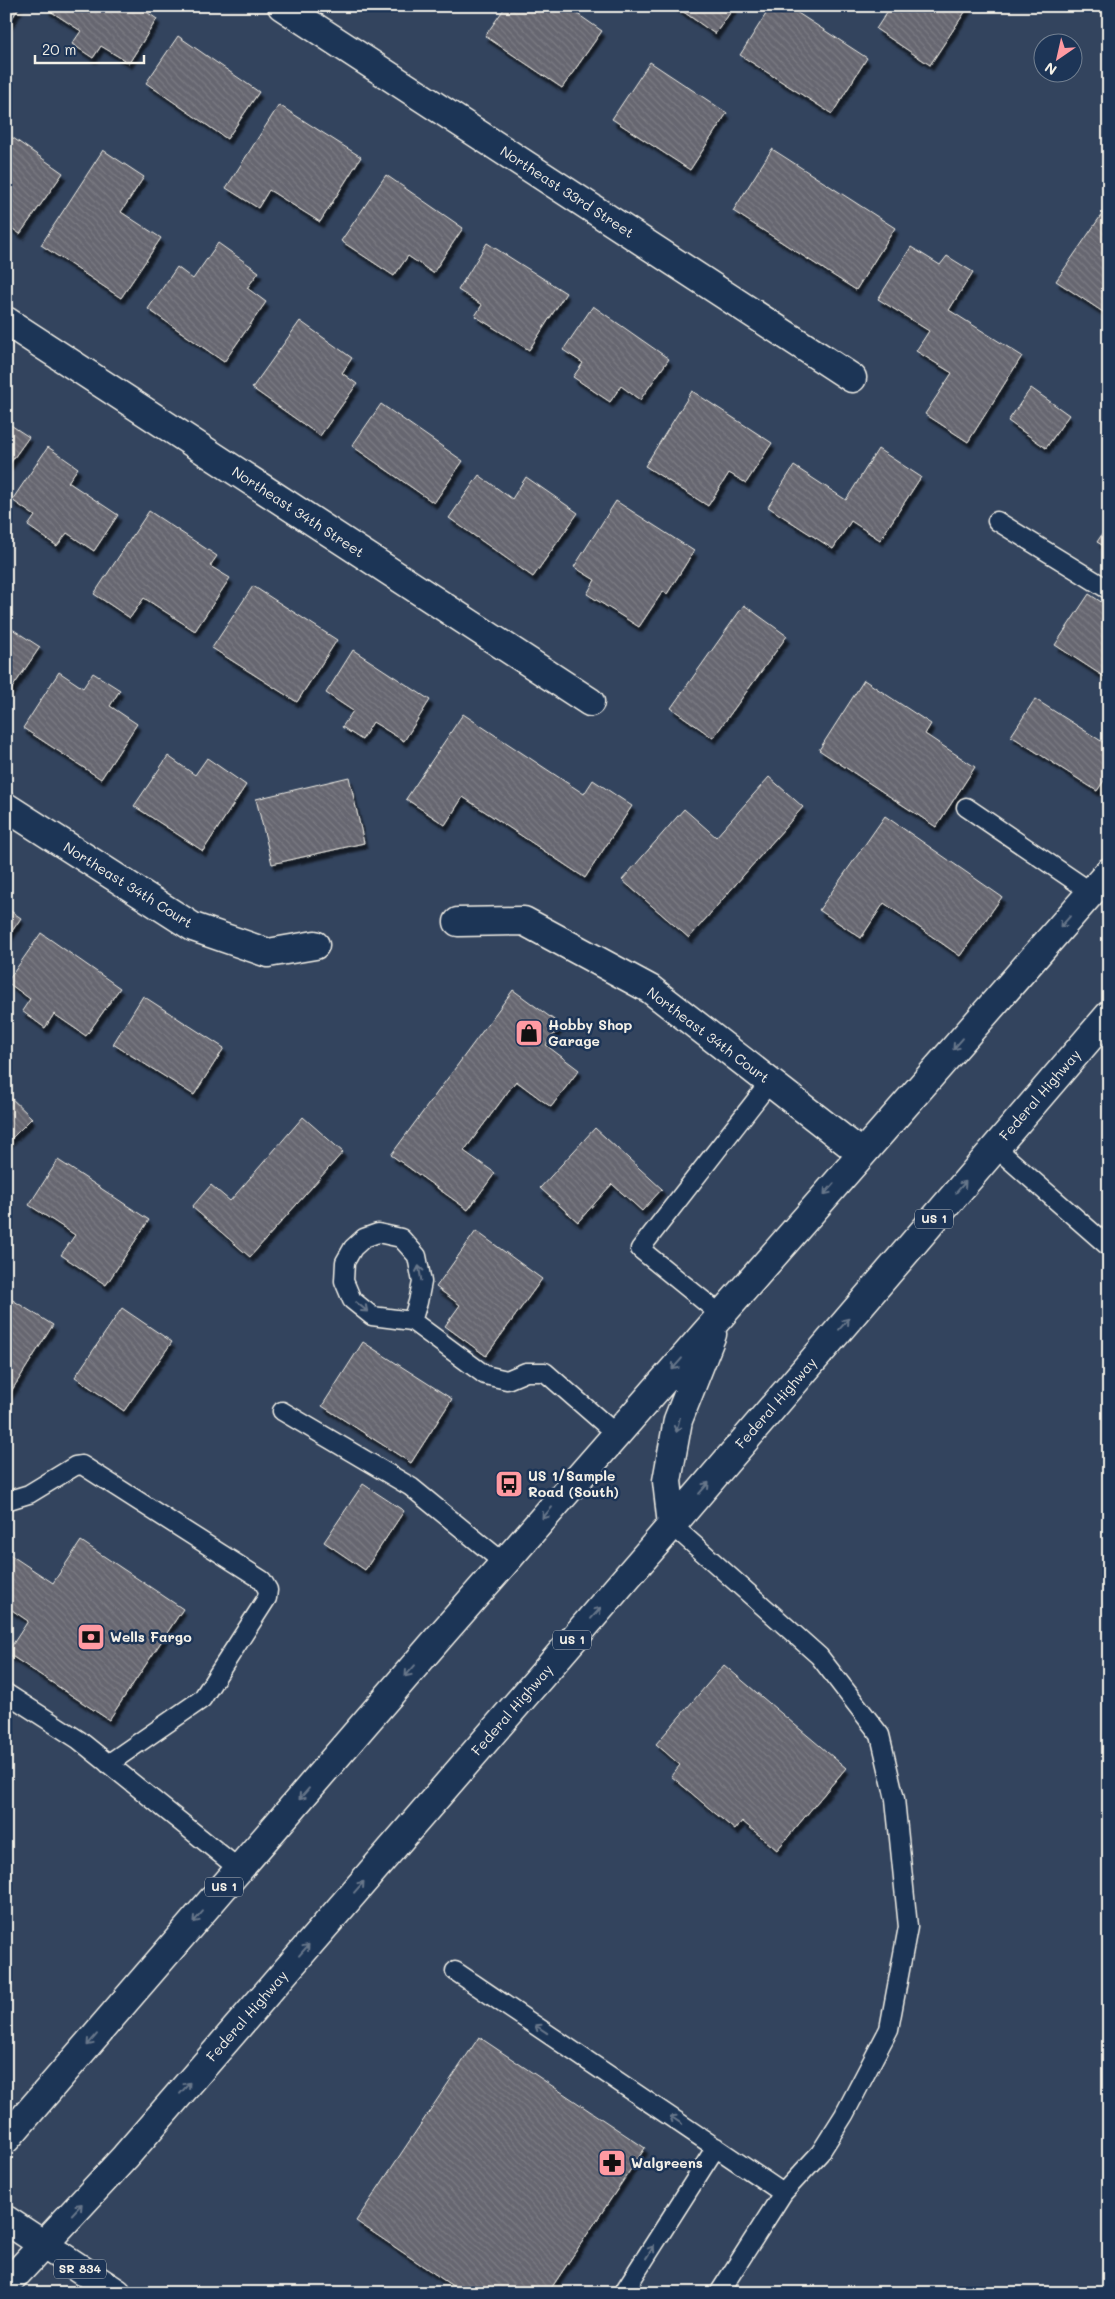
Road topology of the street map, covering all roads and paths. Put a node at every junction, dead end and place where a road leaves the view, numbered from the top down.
1 (282, 6) edge
2 (6, 321) edge
3 (852, 378) dead end
4 (997, 521) dead end
5 (1109, 590) edge
6 (590, 702) dead end
7 (966, 807) dead end
8 (6, 808) edge
9 (1109, 872) edge
10 (1091, 892) junction
11 (458, 922) dead end
12 (315, 945) dead end
13 (1109, 1015) edge
14 (770, 1082) junction
15 (995, 1147) junction
16 (861, 1153) junction
17 (1106, 1239) edge
18 (720, 1314) junction
19 (412, 1321) junction
20 (282, 1411) dead end
21 (616, 1434) junction
22 (6, 1502) edge
23 (672, 1525) junction
24 (504, 1563) junction
25 (6, 1693) edge
26 (108, 1764) junction
27 (239, 1870) junction
28 (455, 1971) dead end
29 (6, 2139) edge
30 (716, 2147) junction
31 (783, 2193) junction
32 (6, 2220) edge
33 (44, 2245) junction
34 (6, 2285) edge
35 (117, 2293) edge
36 (623, 2293) edge
37 (719, 2293) edge

1 - 3 main road, Northeast 33rd Street
2 - 6 main road, Northeast 34th Street
4 - 5 lane
7 - 10 lane
8 - 12 main road, Northeast 34th Court
9 - 10 main road, US 1
10 -> 16 main road, US 1
11 - 14 main road, Northeast 34th Court
13 - 15 main road, Federal Highway / US 1
14 - 16 main road, Northeast 34th Court
14 - 18 lane
15 - 17 lane
23 -> 15 main road, Federal Highway / US 1
16 -> 18 main road, US 1
18 -> 21 main road, US 1
18 -> 23 main road
19 -> 19 lane
19 - 21 lane
20 - 24 lane
21 -> 24 main road, US 1
22 - 26 lane
23 - 31 lane
33 -> 23 main road, Federal Highway / US 1
24 -> 27 main road, US 1
25 - 26 lane
26 - 27 lane
27 -> 29 main road, US 1
30 -> 28 lane
30 - 31 lane
36 -> 30 lane
31 - 37 lane
32 - 33 main road, SR 834
33 - 34 main road, Federal Highway / US 1
33 - 35 main road, SR 834

